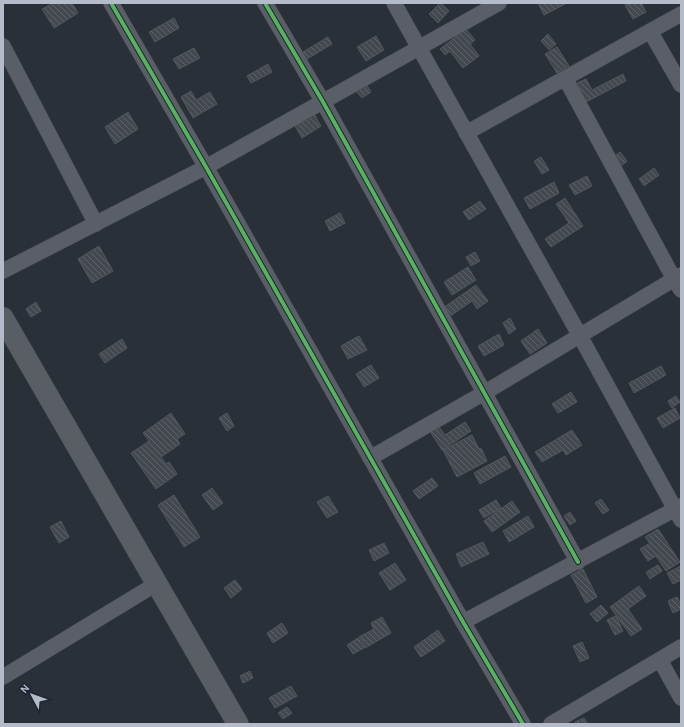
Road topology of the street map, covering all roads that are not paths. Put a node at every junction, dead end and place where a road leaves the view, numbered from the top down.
1 (111, 3) edge
2 (265, 3) edge
3 (394, 3) edge
4 (499, 3) edge
5 (681, 14) edge
6 (650, 31) junction
7 (3, 46) edge
8 (418, 48) junction
9 (565, 78) junction
10 (681, 85) edge
11 (323, 102) junction
12 (466, 133) junction
13 (206, 167) junction
14 (96, 224) junction
15 (3, 271) edge
16 (679, 282) edge
17 (3, 318) edge
18 (580, 336) junction
19 (484, 393) junction
20 (370, 458) junction
21 (679, 512) edge
22 (578, 562) junction
23 (156, 584) junction
24 (463, 622) junction
25 (681, 647) edge
26 (660, 660) junction
27 (3, 677) edge
28 (681, 698) edge
29 (238, 724) edge
30 (523, 724) edge
31 (551, 724) edge

1 - 13 street
2 - 11 street
3 - 8 street
4 - 8 street
5 - 6 street
6 - 9 street
6 - 10 street
7 - 14 street
8 - 11 street
8 - 12 street
9 - 12 street
9 - 16 street
11 - 13 street
11 - 19 street
12 - 18 street
13 - 14 street
13 - 20 street
14 - 15 street
16 - 18 street
17 - 23 main road
18 - 19 street
18 - 21 street
19 - 20 street
19 - 22 street
20 - 24 street
21 - 22 street
22 - 24 street
23 - 27 street
23 - 29 main road
24 - 30 street
25 - 26 street
26 - 28 street
26 - 31 street

